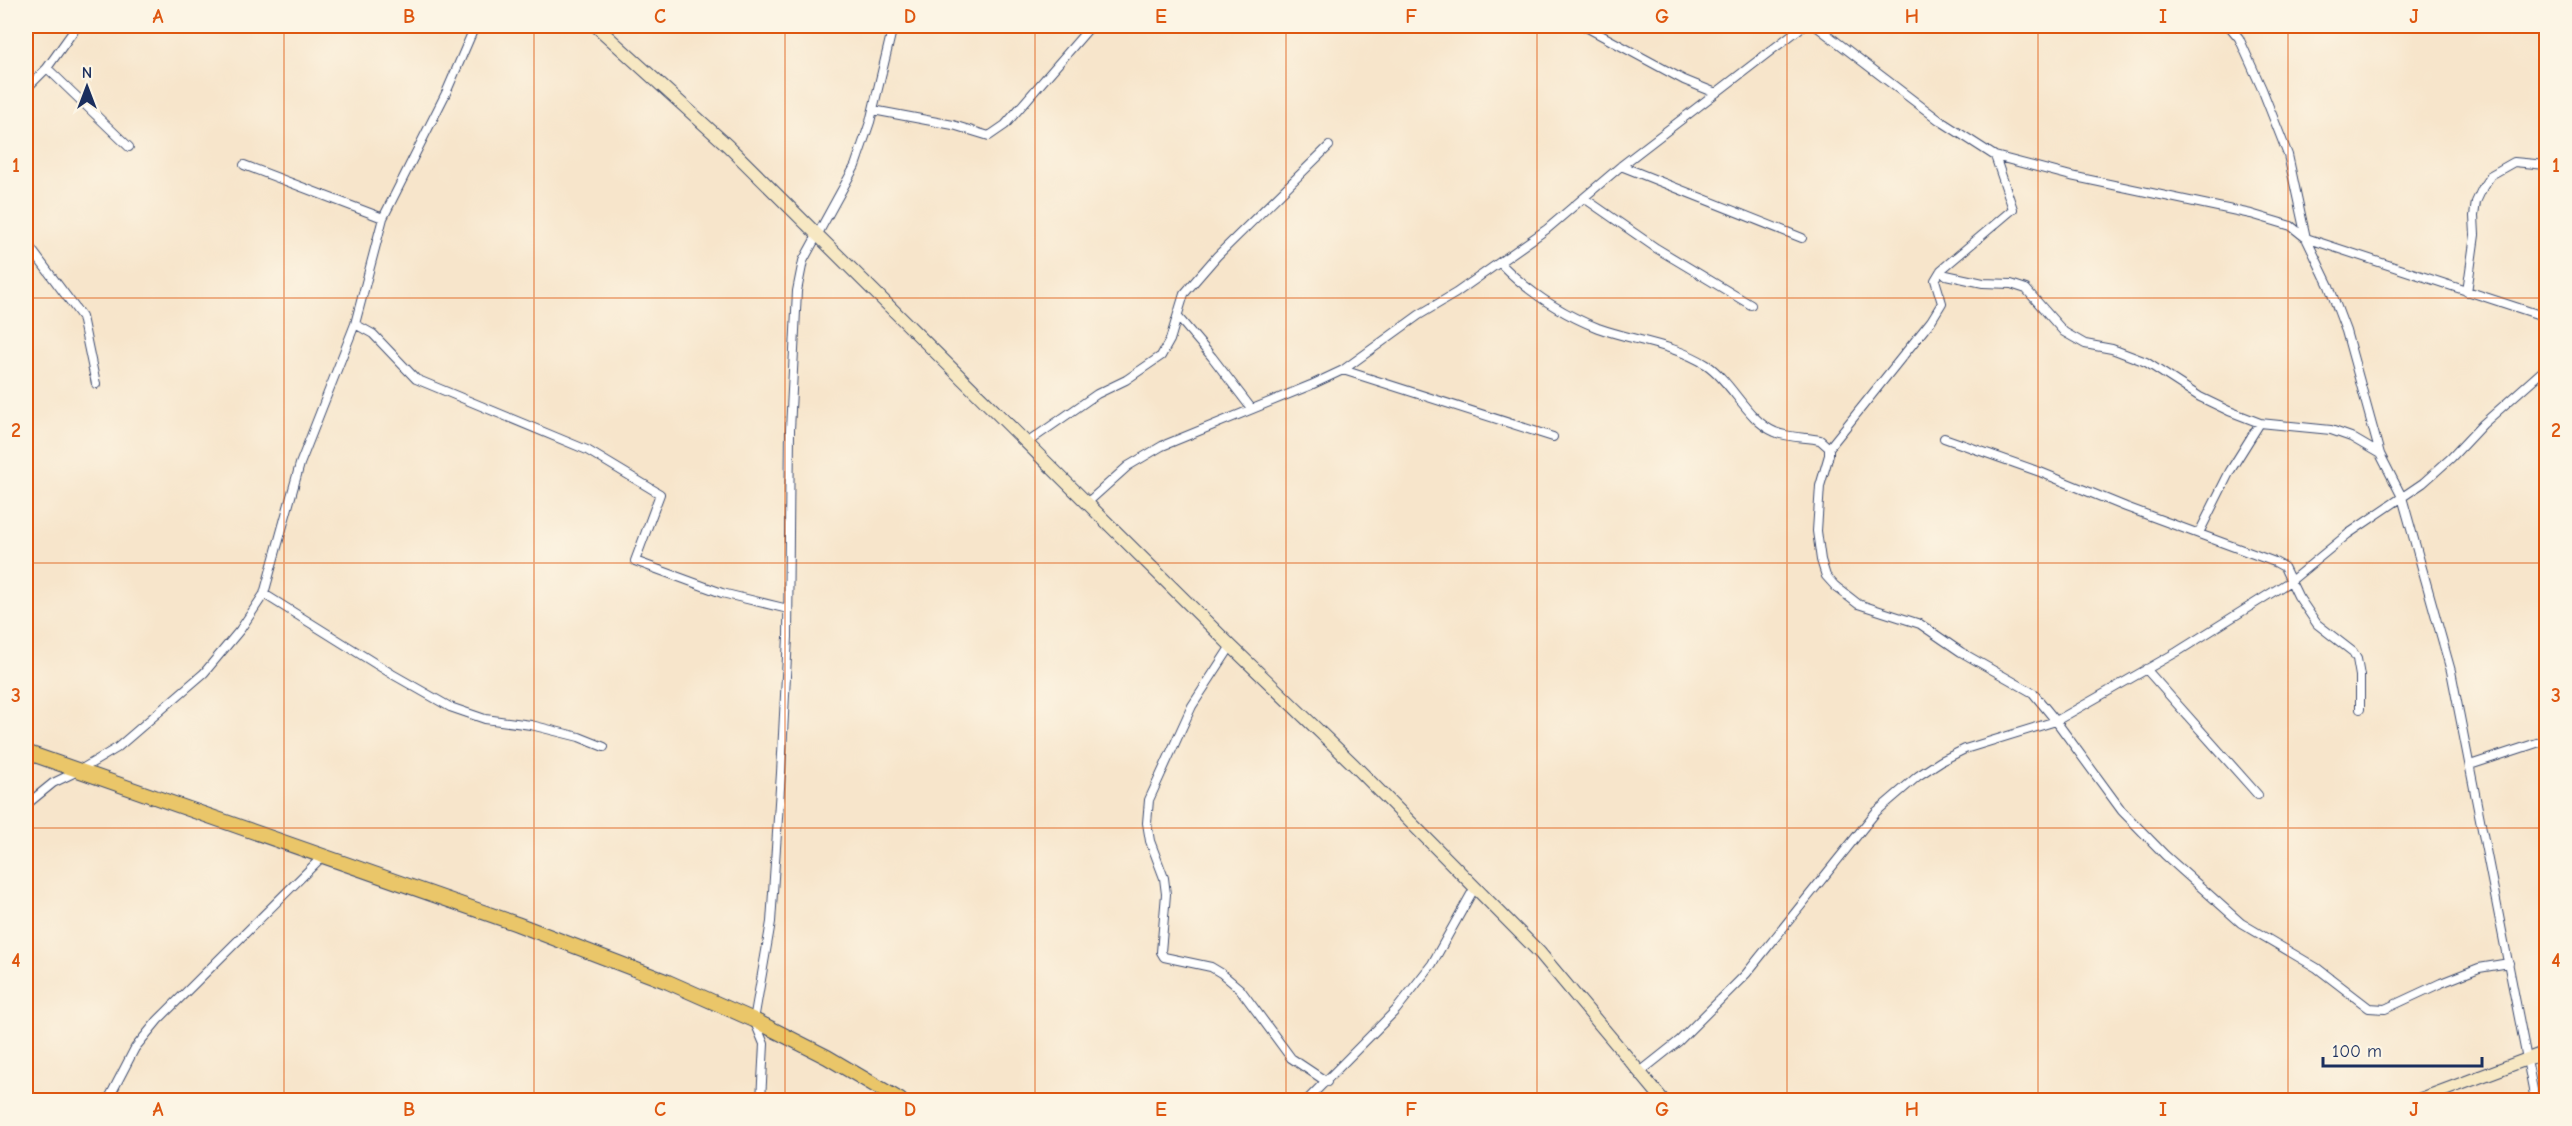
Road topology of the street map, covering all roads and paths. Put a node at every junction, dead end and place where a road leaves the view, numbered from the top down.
1 (77, 26) edge
2 (475, 26) edge
3 (596, 26) edge
4 (893, 26) edge
5 (1091, 26) edge
6 (1584, 26) edge
7 (1803, 26) edge
8 (1816, 26) edge
9 (2229, 26) edge
10 (47, 68) junction
11 (26, 89) edge
12 (1716, 93) junction
13 (873, 110) junction
14 (1329, 146) dead end
15 (129, 147) dead end
16 (1995, 156) junction
17 (244, 165) dead end
18 (2547, 165) edge
19 (1621, 166) junction
20 (1584, 198) junction
21 (383, 218) junction
22 (818, 234) junction
23 (1802, 238) dead end
24 (2307, 238) junction
25 (26, 242) edge
26 (1500, 263) junction
27 (1941, 270) junction
28 (2468, 292) junction
29 (1751, 305) dead end
30 (1178, 317) junction
31 (2547, 317) edge
32 (355, 324) junction
33 (2547, 368) edge
34 (1343, 370) junction
35 (96, 384) dead end
36 (1251, 408) junction
37 (2260, 423) junction
38 (1553, 438) dead end
39 (1944, 438) dead end
40 (1028, 442) junction
41 (1828, 448) junction
42 (2380, 454) junction
43 (2402, 497) junction
44 (1088, 502) junction
45 (2199, 533) junction
46 (2292, 580) junction
47 (264, 594) junction
48 (788, 609) junction
49 (1231, 646) junction
50 (2146, 669) junction
51 (2360, 709) dead end
52 (2056, 721) junction
53 (2547, 741) edge
54 (604, 747) dead end
55 (26, 752) edge
56 (2470, 765) junction
57 (80, 770) junction
58 (2258, 795) dead end
59 (26, 805) edge
60 (323, 856) junction
61 (1475, 887) junction
62 (2509, 963) junction
63 (754, 1020) junction
64 (2547, 1052) edge
65 (2526, 1059) junction
66 (1640, 1072) junction
67 (1327, 1082) junction
68 (108, 1101) edge
69 (761, 1101) edge
70 (900, 1101) edge
71 (1307, 1101) edge
72 (1663, 1101) edge
73 (2418, 1101) edge
74 (2535, 1101) edge

1 - 10 street
2 - 21 street
3 - 22 main road
4 - 13 street
5 - 13 street
6 - 12 street
7 - 12 street
8 - 16 street
9 - 24 street
10 - 11 street
10 - 15 street
12 - 19 street
13 - 22 street
14 - 30 street
16 - 24 street
16 - 27 street
17 - 21 street
18 - 28 street
19 - 20 street
19 - 23 street
20 - 26 street
20 - 29 street
21 - 32 street
22 - 40 main road
22 - 48 street
24 - 28 street
24 - 42 street
25 - 35 street
26 - 34 street
26 - 41 street
27 - 37 street
27 - 41 street
28 - 31 street
30 - 36 street
30 - 40 street
32 - 47 street
32 - 48 street
33 - 43 street
34 - 36 street
34 - 38 street
36 - 44 street
37 - 42 street
37 - 45 street
39 - 45 street
40 - 44 main road
41 - 52 street
42 - 43 street
43 - 46 street
43 - 56 street
44 - 49 main road
45 - 46 street
46 - 50 street
46 - 51 street
47 - 54 street
47 - 57 street
48 - 63 street
49 - 61 main road
49 - 67 street
50 - 52 street
50 - 58 street
52 - 62 street
52 - 66 street
53 - 56 street
55 - 57 main road
56 - 62 street
57 - 59 street
57 - 60 main road
60 - 63 main road
60 - 68 street
61 - 66 main road
61 - 67 street
62 - 65 street
63 - 69 street
63 - 70 main road
64 - 65 main road
65 - 73 main road
65 - 74 street
66 - 72 main road
67 - 71 street

